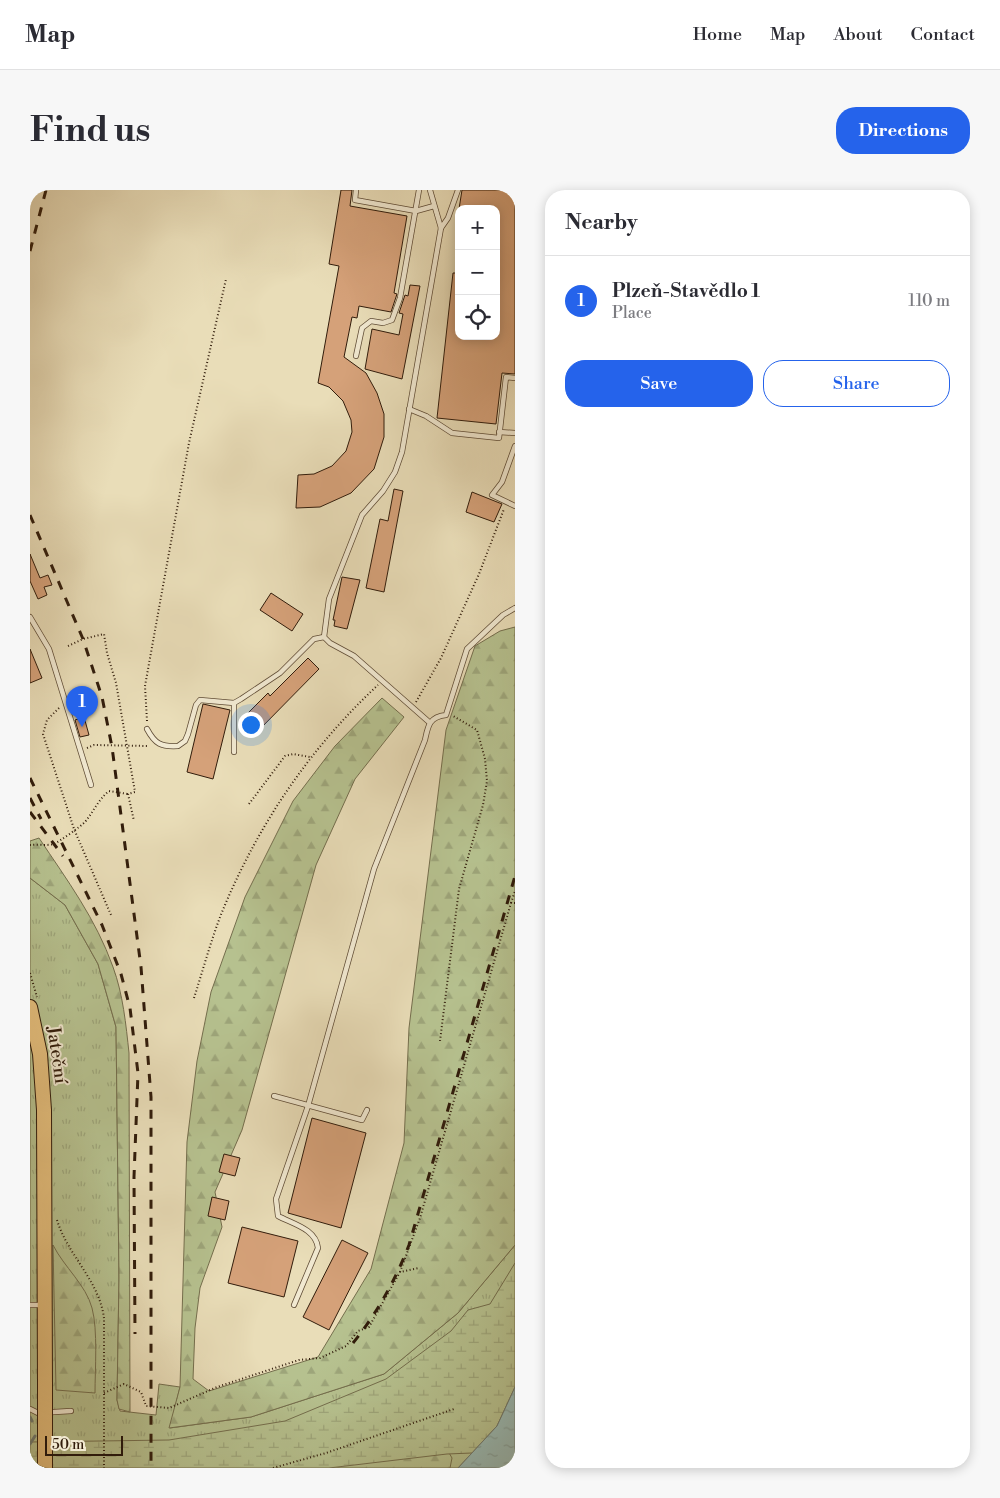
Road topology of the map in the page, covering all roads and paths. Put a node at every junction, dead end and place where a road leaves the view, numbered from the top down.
1 (356, 190) edge
2 (419, 190) edge
3 (430, 190) edge
4 (458, 190) edge
5 (434, 206) junction
6 (416, 211) junction
7 (441, 228) junction
8 (226, 279) dead end
9 (356, 356) dead end
10 (515, 378) edge
11 (409, 409) junction
12 (499, 432) junction
13 (515, 433) edge
14 (515, 446) edge
15 (506, 502) junction
16 (515, 506) edge
17 (515, 608) edge
18 (30, 617) edge
19 (324, 637) junction
20 (68, 646) dead end
21 (382, 682) junction
22 (65, 702) junction
23 (234, 703) junction
24 (411, 708) junction
25 (446, 715) junction
26 (429, 722) junction
27 (147, 729) joint
28 (159, 745) junction
29 (127, 746) junction
30 (79, 750) junction
31 (234, 752) dead end
32 (310, 757) junction
33 (91, 785) dead end
34 (128, 794) junction
35 (249, 804) dead end
36 (134, 821) dead end
37 (74, 829) junction
38 (30, 845) edge
39 (515, 891) edge
40 (511, 903) junction
41 (515, 903) edge
42 (111, 915) dead end
43 (30, 973) edge
44 (194, 998) dead end
45 (34, 1003) edge
46 (440, 1041) dead end
47 (274, 1096) dead end
48 (308, 1106) junction
49 (367, 1110) dead end
50 (57, 1218) dead end
51 (419, 1268) dead end
52 (400, 1272) junction
53 (30, 1305) edge
54 (45, 1305) junction
55 (294, 1305) dead end
56 (104, 1393) junction
57 (30, 1409) edge
58 (454, 1409) dead end
59 (71, 1411) dead end
60 (46, 1468) edge
61 (104, 1468) edge
62 (273, 1468) edge

1 - 6 lane
2 - 6 lane
3 - 5 lane
4 - 7 lane
5 - 6 lane
5 - 7 lane
6 - 9 lane
7 - 11 lane
8 - 27 path
10 - 12 lane
11 - 12 lane
11 - 19 lane
12 - 13 lane
14 - 15 lane
15 - 16 lane
15 - 24 path
17 - 25 lane
18 - 22 lane
19 - 21 lane
19 - 23 lane
20 - 29 path
21 - 24 lane
21 - 32 path
22 - 30 lane
22 - 37 path
23 - 28 lane
23 - 31 lane
24 - 26 lane
25 - 26 lane
25 - 46 path
26 - 48 lane
27 - 28 lane
28 - 29 path
29 - 30 path
29 - 34 path
30 - 33 lane
32 - 35 path
32 - 44 path
34 - 36 path
34 - 37 path
37 - 38 path
37 - 42 path
39 - 40 path
40 - 41 path
40 - 52 path
43 - 45 path
45 - 54 main road, Jateční
47 - 48 lane
48 - 49 lane
48 - 55 lane
50 - 56 path
51 - 52 path
52 - 56 path
53 - 54 lane
54 - 60 main road, Jateční, bridge
56 - 61 path
57 - 59 lane
58 - 62 path

